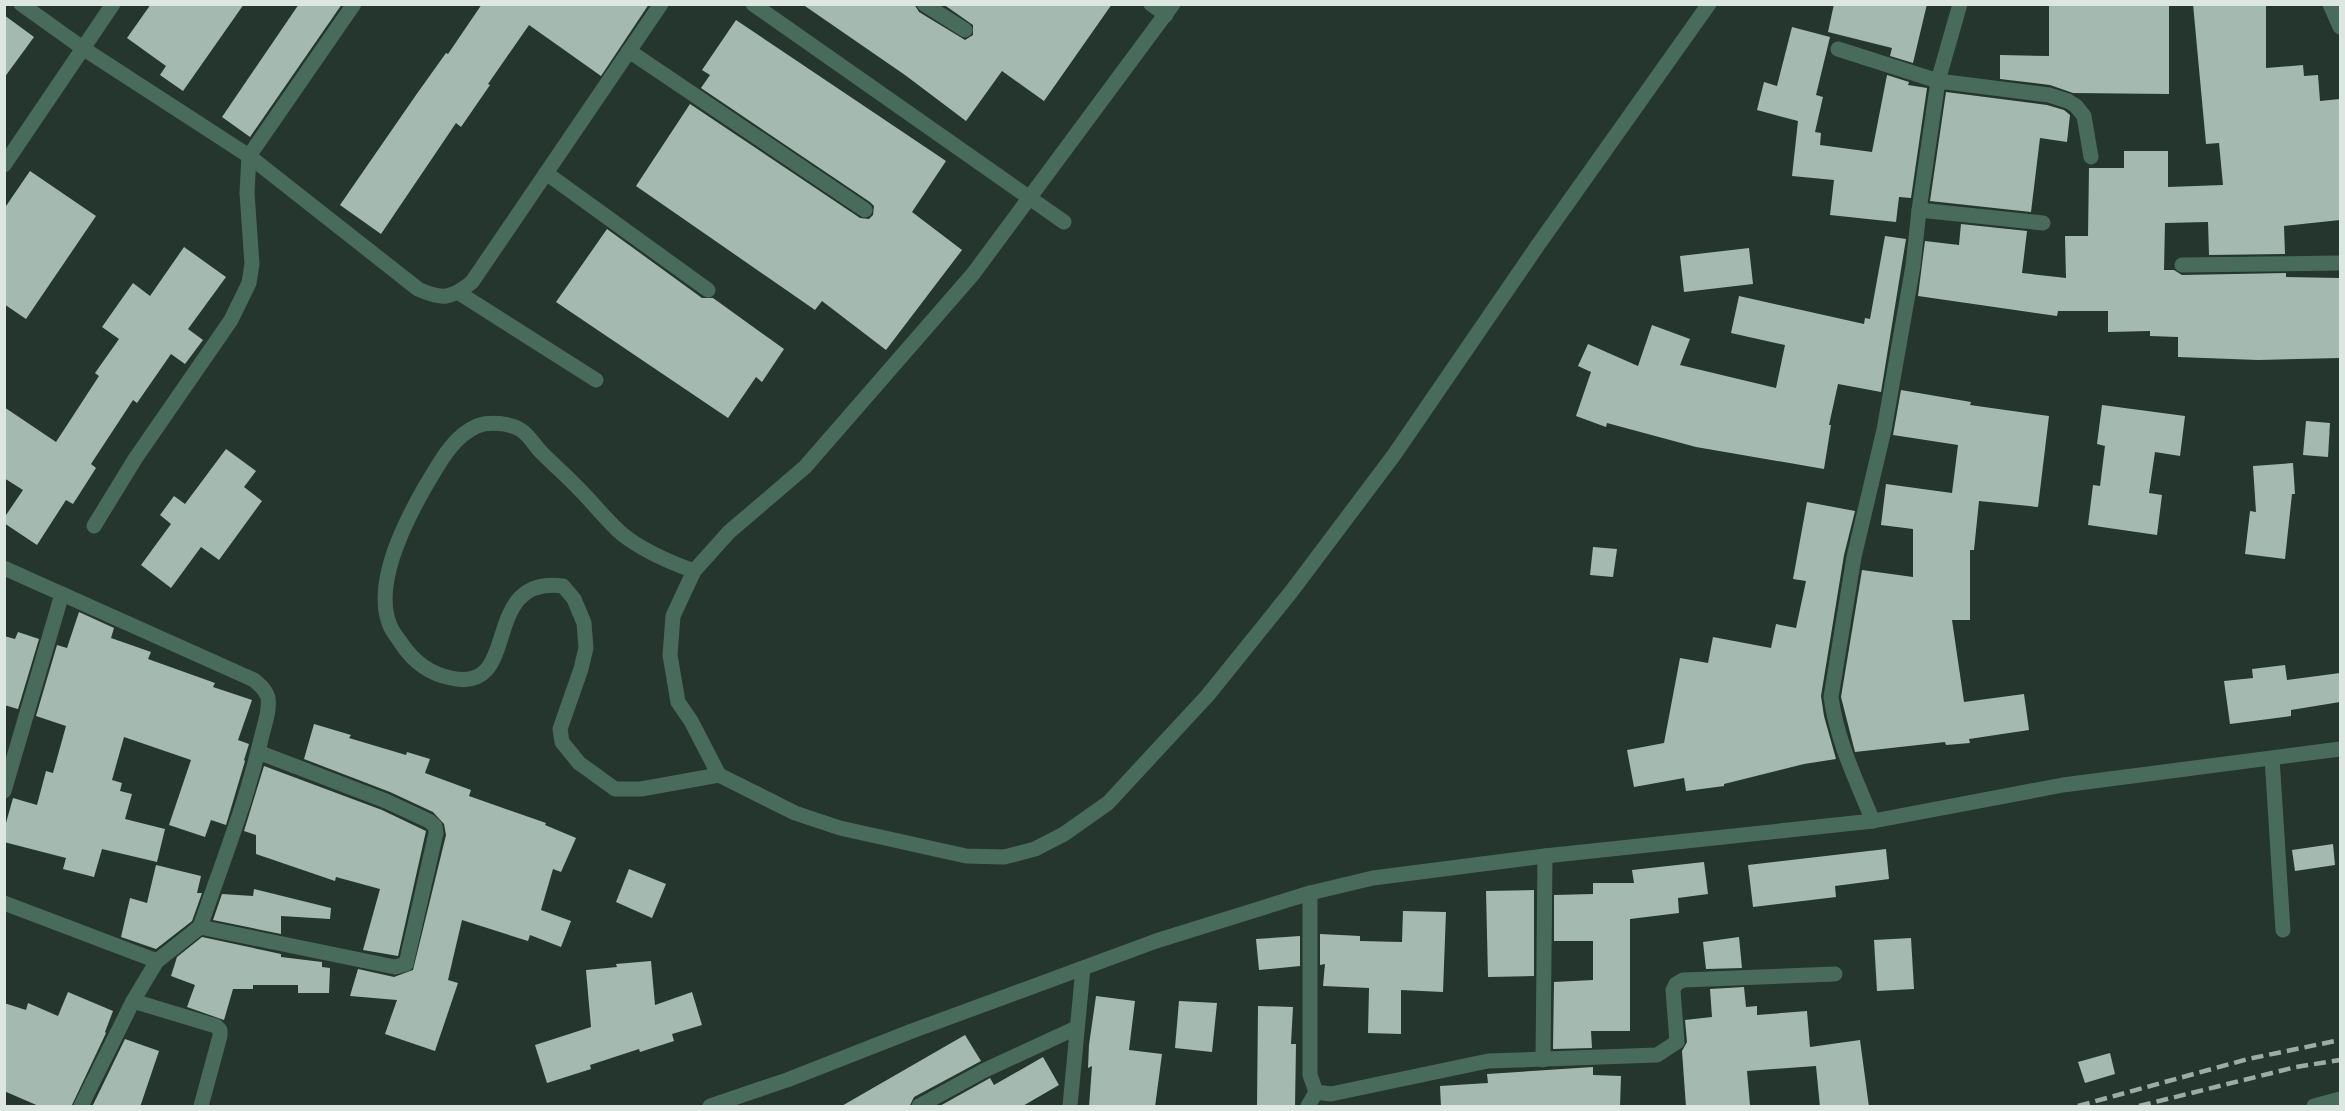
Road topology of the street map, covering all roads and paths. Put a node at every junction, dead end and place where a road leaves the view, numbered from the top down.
1 (21, 4) edge
2 (113, 4) edge
3 (354, 4) edge
4 (661, 4) edge
5 (753, 4) edge
6 (924, 4) edge
7 (1151, 4) edge
8 (1709, 4) edge
9 (1960, 4) edge
10 (2330, 4) edge
11 (1170, 10) edge
12 (2340, 27) edge
13 (965, 30) dead end
14 (84, 49) junction
15 (1838, 49) dead end
16 (629, 51) junction
17 (1938, 81) junction
18 (249, 156) junction
19 (2091, 157) dead end
20 (4, 165) edge
21 (546, 173) junction
22 (1030, 198) junction
23 (865, 210) dead end
24 (1918, 210) junction
25 (1064, 222) dead end
26 (2043, 223) dead end
27 (2340, 263) edge
28 (2182, 265) dead end
29 (708, 290) dead end
30 (459, 293) junction
31 (596, 380) dead end
32 (94, 526) dead end
33 (4, 568) edge
34 (694, 571) junction
35 (62, 594) junction
36 (2340, 749) edge
37 (258, 752) junction
38 (2272, 758) junction
39 (719, 775) junction
40 (4, 791) edge
41 (1873, 821) junction
42 (1545, 856) junction
43 (1310, 893) junction
44 (4, 903) edge
45 (200, 927) junction
46 (2283, 930) dead end
47 (157, 962) junction
48 (1083, 968) junction
49 (1834, 974) dead end
50 (133, 1002) junction
51 (1076, 1028) junction
52 (1544, 1060) junction
53 (1316, 1092) junction
54 (2340, 1099) edge
55 (2320, 1106) edge
56 (81, 1107) edge
57 (201, 1107) edge
58 (710, 1107) edge
59 (919, 1107) edge
60 (1070, 1107) edge
61 (1308, 1107) edge

1 - 14 street
2 - 14 street
3 - 18 street
4 - 16 street
5 - 22 street
6 - 13 street
7 - 11 street
8 - 39 street
9 - 17 street
10 - 12 street
11 - 22 street
14 - 18 street
14 - 20 street
15 - 17 street
16 - 21 street
16 - 23 street
17 - 19 street
17 - 24 street
18 - 30 street
18 - 32 street
21 - 29 street
21 - 30 street
22 - 25 street
22 - 34 street
24 - 26 street
24 - 41 street
27 - 28 street
30 - 31 street
33 - 35 street
34 - 39 street
34 - 39 street
35 - 37 street
35 - 40 street
36 - 38 street
37 - 45 street
37 - 45 street
38 - 41 street
38 - 46 street
41 - 42 street
42 - 43 street
42 - 52 street
43 - 48 street
43 - 53 street
44 - 47 street
45 - 47 street
47 - 50 street
48 - 51 street
48 - 58 street
49 - 52 street
50 - 56 street
50 - 57 street
51 - 59 street
51 - 60 street
52 - 53 street
53 - 61 street
54 - 55 street

